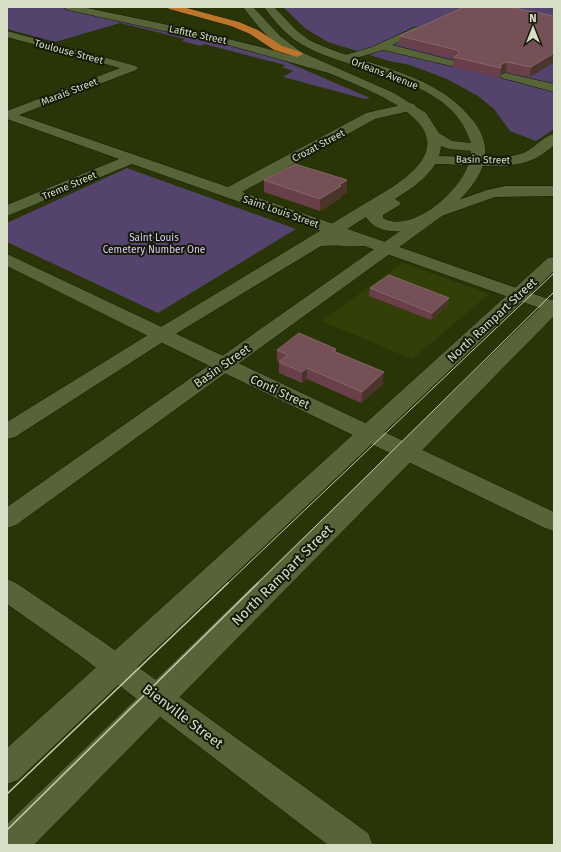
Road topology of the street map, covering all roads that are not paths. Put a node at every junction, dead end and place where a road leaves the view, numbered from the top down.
1 (68, 7) edge
2 (172, 7) edge
3 (251, 7) edge
4 (269, 7) edge
5 (416, 30) edge
6 (7, 34) edge
7 (381, 46) junction
8 (297, 54) junction
9 (346, 58) junction
10 (451, 63) edge
11 (132, 68) joint
12 (325, 69) junction
13 (506, 76) edge
14 (554, 88) edge
15 (410, 107) junction
16 (7, 115) edge
17 (433, 135) junction
18 (554, 138) edge
19 (478, 154) junction
20 (131, 159) junction
21 (430, 160) junction
22 (417, 176) junction
23 (554, 191) edge
24 (229, 193) junction
25 (7, 212) edge
26 (436, 213) junction
27 (336, 230) junction
28 (319, 241) junction
29 (364, 241) junction
30 (386, 249) junction
31 (7, 259) edge
32 (554, 262) edge
33 (518, 295) junction
34 (553, 306) edge
35 (159, 334) junction
36 (223, 365) junction
37 (7, 432) edge
38 (369, 435) junction
39 (406, 452) junction
40 (7, 519) edge
41 (554, 522) edge
42 (7, 590) edge
43 (116, 667) junction
44 (158, 698) junction
45 (7, 769) edge
46 (10, 845) edge
47 (356, 845) edge

1 - 12 street, Lafitte Street
2 - 8 highway
3 - 8 street, Orleans Avenue
4 - 9 street, Orleans Avenue
5 - 7 street
6 - 11 street, Toulouse Street
7 - 9 street
7 - 10 street
8 - 12 street, Orleans Avenue
9 - 19 street, Orleans Avenue
11 - 16 street, Marais Street
12 - 15 street, Orleans Avenue
13 - 14 street
15 - 17 street, Orleans Avenue
15 - 24 street, Crozat Street
16 - 20 street, Saint Louis Street
17 - 19 street
17 - 21 street, Orleans Avenue
18 - 19 street, Basin Street
19 - 21 street, Basin Street
19 - 26 street
20 - 24 street, Saint Louis Street
20 - 25 street, Treme Street
21 - 22 street, Orleans Avenue
22 - 26 street, Orleans Avenue
22 - 27 street
23 - 26 street
24 - 27 street, Saint Louis Street
26 - 30 street, Basin Street
27 - 28 street
27 - 29 street, Saint Louis Street
28 - 29 street
28 - 35 street
29 - 30 street, Saint Louis Street
30 - 33 street, Saint Louis Street
30 - 36 street, Basin Street
31 - 35 street, Conti Street
32 - 33 street, North Rampart Street
33 - 34 street, Saint Louis Street
33 - 38 street, North Rampart Street
34 - 39 street, North Rampart Street
35 - 36 street, Conti Street
35 - 37 street
36 - 38 street, Conti Street
36 - 40 street, Basin Street
38 - 39 street, Conti Street
38 - 43 street, North Rampart Street
39 - 41 street, Conti Street
39 - 44 street, North Rampart Street
42 - 43 street, Bienville Street
43 - 44 street, Bienville Street
43 - 45 street, North Rampart Street
44 - 46 street, North Rampart Street
44 - 47 street, Bienville Street

